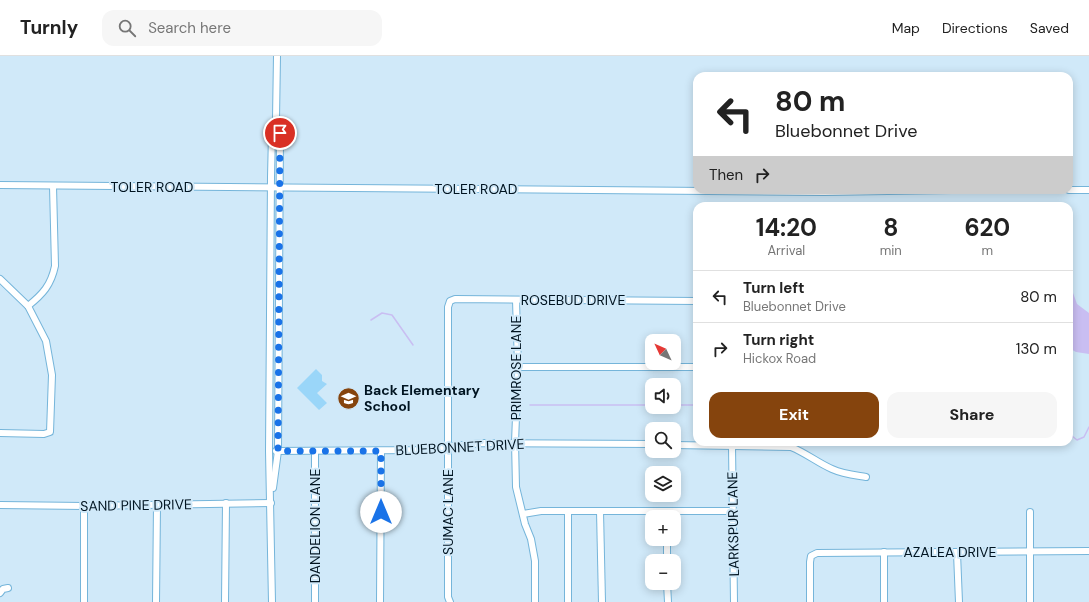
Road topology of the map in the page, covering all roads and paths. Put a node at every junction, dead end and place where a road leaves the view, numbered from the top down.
1 (277, 56) edge
2 (276, 119) junction
3 (0, 185) edge
4 (53, 186) junction
5 (271, 188) junction
6 (280, 188) junction
7 (1073, 190) edge
8 (1089, 190) edge
9 (693, 191) edge
10 (0, 279) edge
11 (516, 300) junction
12 (693, 301) edge
13 (450, 302) joint
14 (28, 306) junction
15 (271, 318) junction
16 (280, 318) junction
17 (271, 332) junction
18 (518, 367) junction
19 (693, 367) edge
20 (279, 386) junction
21 (0, 433) edge
22 (515, 442) junction
23 (645, 444) edge
24 (448, 445) junction
25 (681, 445) edge
26 (693, 445) edge
27 (732, 446) joint
28 (269, 451) junction
29 (278, 451) junction
30 (315, 451) junction
31 (381, 451) junction
32 (866, 477) dead end
33 (226, 503) junction
34 (271, 503) junction
35 (0, 505) edge
36 (157, 505) junction
37 (84, 506) junction
38 (568, 511) junction
39 (600, 511) junction
40 (732, 511) junction
41 (1030, 512) dead end
42 (522, 514) junction
43 (645, 514) edge
44 (681, 514) edge
45 (1089, 551) edge
46 (884, 552) junction
47 (1030, 552) junction
48 (957, 553) junction
49 (8, 588) dead end
50 (667, 590) edge
51 (0, 593) edge
52 (84, 602) edge
53 (156, 602) edge
54 (225, 602) edge
55 (272, 602) edge
56 (315, 602) edge
57 (380, 602) edge
58 (450, 602) edge
59 (535, 602) edge
60 (568, 602) edge
61 (602, 602) edge
62 (668, 602) edge
63 (734, 602) edge
64 (810, 602) edge
65 (884, 602) edge
66 (959, 602) edge
67 (1030, 602) edge

1 - 2 street
2 - 5 street
2 - 6 street
3 - 4 street, TOLER ROAD
4 - 5 street, TOLER ROAD
4 - 14 street
5 - 6 street, TOLER ROAD
5 - 15 street
6 - 9 street, TOLER ROAD
6 - 16 street
7 - 8 street
10 - 14 street
11 - 12 street, ROSEBUD DRIVE
11 - 13 street, ROSEBUD DRIVE
11 - 18 street, PRIMROSE LANE
13 - 24 street, SUMAC LANE
14 - 21 street
15 - 16 street
15 - 17 street
16 - 20 street
17 - 20 street
17 - 28 street
18 - 19 street
18 - 22 street, PRIMROSE LANE
20 - 29 street
22 - 23 street, BLUEBONNET DRIVE
22 - 24 street, BLUEBONNET DRIVE
22 - 42 street, PRIMROSE LANE
24 - 31 street, BLUEBONNET DRIVE
24 - 58 street, SUMAC LANE
25 - 26 street
27 - 32 street
27 - 40 street, LARKSPUR LANE
28 - 29 street, BLUEBONNET DRIVE
28 - 34 street
29 - 30 street, BLUEBONNET DRIVE
29 - 34 street
30 - 31 street, BLUEBONNET DRIVE
30 - 56 street, DANDELION LANE
31 - 57 street
33 - 34 street, SAND PINE DRIVE
33 - 36 street, SAND PINE DRIVE
33 - 54 street
34 - 55 street
35 - 37 street, SAND PINE DRIVE
36 - 37 street, SAND PINE DRIVE
36 - 53 street
37 - 52 street
38 - 39 street
38 - 42 street
38 - 60 street
39 - 43 street
39 - 61 street
40 - 44 street
40 - 63 street, LARKSPUR LANE
41 - 47 street
42 - 59 street, PRIMROSE LANE
45 - 47 street, AZALEA DRIVE
46 - 48 street, AZALEA DRIVE
46 - 64 street, AZALEA DRIVE
46 - 65 street
47 - 48 street, AZALEA DRIVE
47 - 67 street
48 - 66 street
49 - 51 street
50 - 62 street

